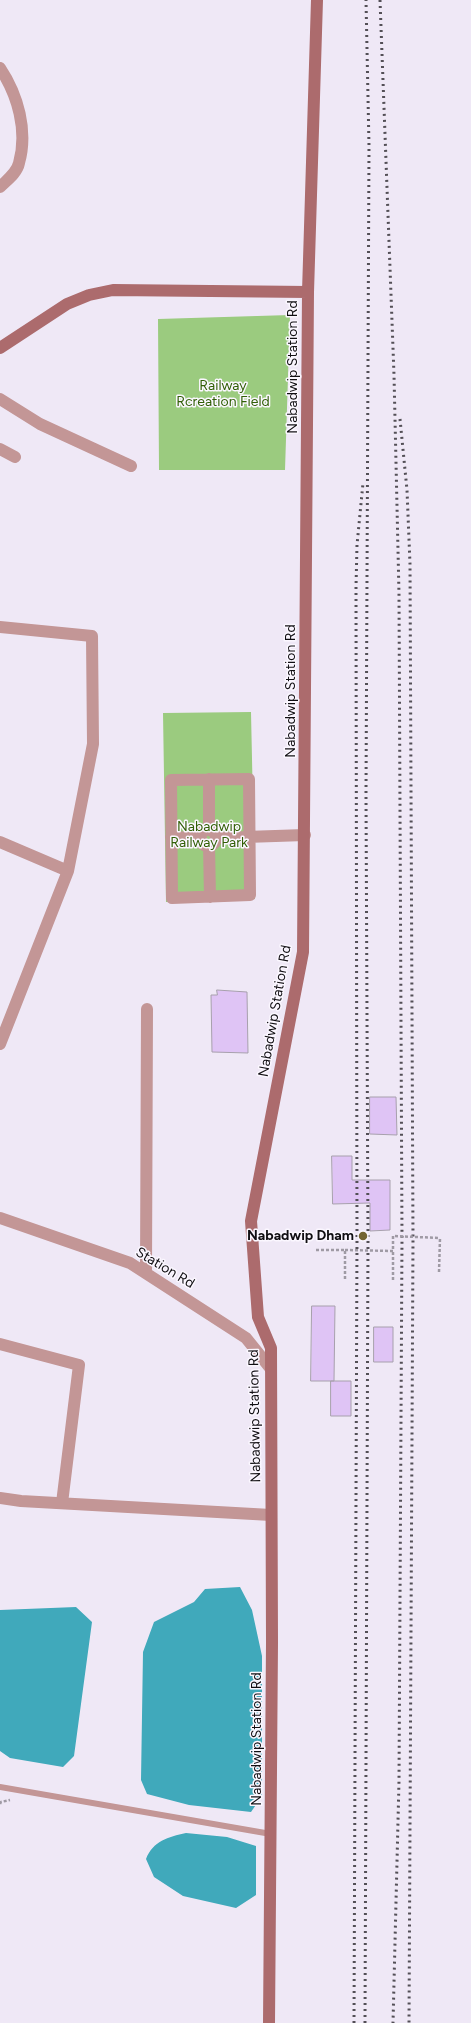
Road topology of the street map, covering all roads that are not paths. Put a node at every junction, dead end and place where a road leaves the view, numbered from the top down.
1 (317, 0) edge
2 (0, 68) edge
3 (0, 187) edge
4 (308, 292) junction
5 (0, 348) edge
6 (0, 399) edge
7 (0, 450) edge
8 (15, 457) dead end
9 (131, 466) dead end
10 (0, 627) edge
11 (209, 779) junction
12 (304, 835) junction
13 (249, 836) junction
14 (171, 837) junction
15 (208, 838) junction
16 (0, 842) edge
17 (68, 871) junction
18 (210, 897) junction
19 (147, 1009) dead end
20 (5, 1016) edge
21 (0, 1044) edge
22 (0, 1218) edge
23 (146, 1273) junction
24 (0, 1344) edge
25 (271, 1369) junction
26 (0, 1498) edge
27 (62, 1503) junction
28 (271, 1515) junction
29 (0, 1787) edge
30 (271, 1834) junction
31 (270, 2023) edge

1 - 4 main road, Nabadwip Station Rd
2 - 3 street
4 - 5 main road
4 - 12 main road, Nabadwip Station Rd
6 - 9 street
7 - 8 street
10 - 17 street
11 - 13 street
11 - 14 street
11 - 15 street
12 - 13 street
12 - 25 main road, Nabadwip Station Rd
13 - 15 street
13 - 18 street
14 - 15 street
14 - 18 street
15 - 18 street
16 - 17 street
17 - 20 street
19 - 23 street
20 - 21 street
22 - 23 street, Station Rd
23 - 25 street, Station Rd
24 - 27 street
25 - 28 main road, Nabadwip Station Rd
26 - 27 street
27 - 28 street
28 - 30 main road, Nabadwip Station Rd
29 - 30 lane
30 - 31 main road, Nabadwip Station Rd

